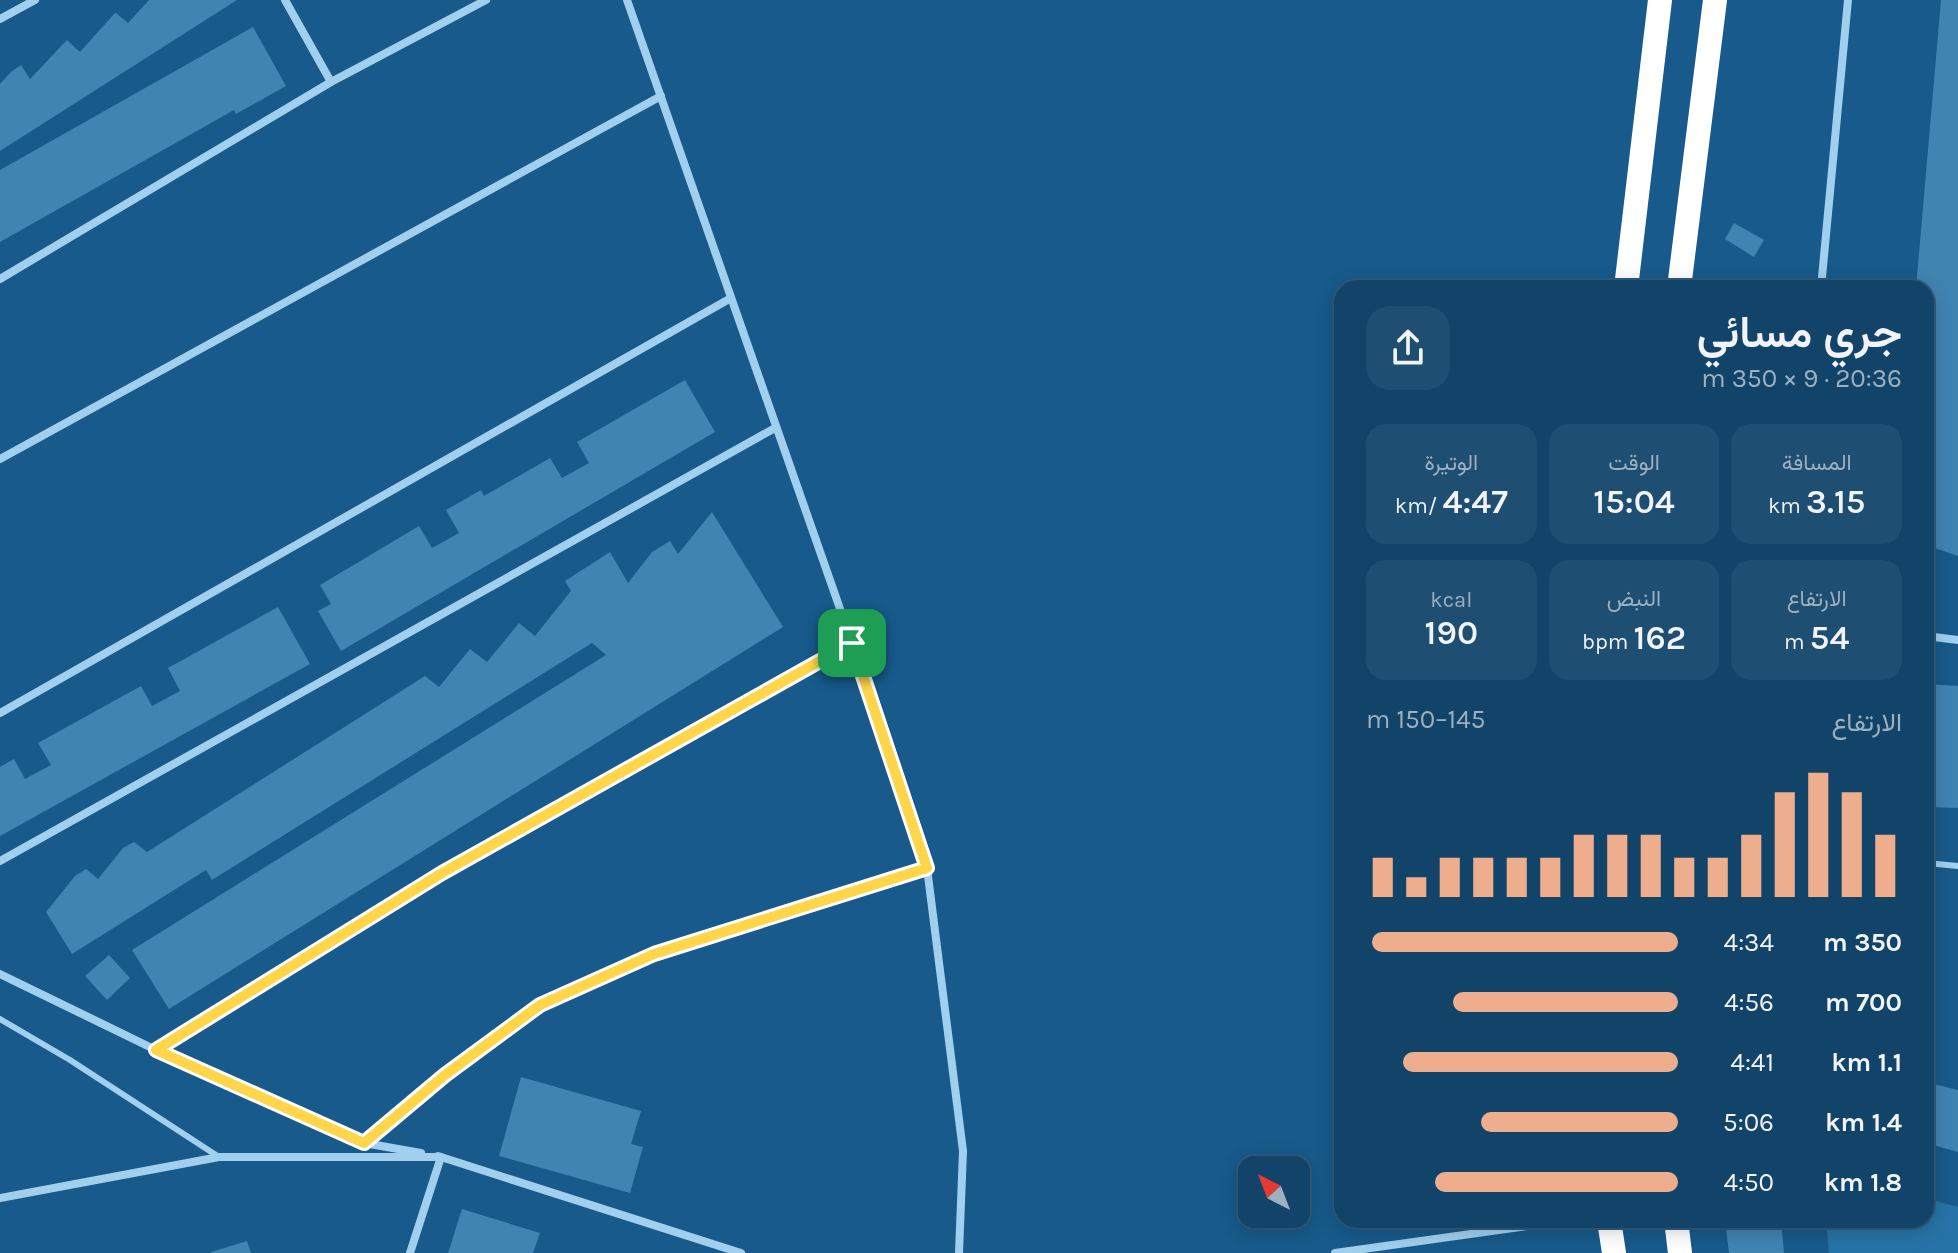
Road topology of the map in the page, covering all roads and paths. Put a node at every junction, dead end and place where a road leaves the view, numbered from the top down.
1 (35, 0) edge
2 (285, 0) edge
3 (486, 0) edge
4 (627, 0) edge
5 (1660, 0) edge
6 (1715, 0) edge
7 (1848, 0) edge
8 (0, 19) edge
9 (331, 82) junction
10 (661, 96) junction
11 (0, 279) edge
12 (1627, 280) edge
13 (1680, 280) edge
14 (1822, 280) edge
15 (731, 298) junction
16 (775, 428) junction
17 (0, 459) edge
18 (1934, 637) edge
19 (1958, 640) edge
20 (852, 643) junction
21 (0, 713) edge
22 (0, 861) edge
23 (1934, 864) edge
24 (1958, 866) edge
25 (927, 868) junction
26 (0, 974) edge
27 (0, 1019) edge
28 (156, 1050) junction
29 (364, 1143) junction
30 (219, 1157) junction
31 (441, 1157) junction
32 (0, 1198) edge
33 (1513, 1228) edge
34 (1610, 1228) edge
35 (1677, 1228) edge
36 (410, 1253) edge
37 (741, 1253) edge
38 (959, 1253) edge
39 (1335, 1253) edge
40 (1614, 1253) edge
41 (1680, 1253) edge

1 - 8 street
2 - 9 street
3 - 9 street
4 - 10 street
5 - 12 highway
6 - 13 highway
7 - 14 street
9 - 11 street
10 - 15 street
10 - 17 street
15 - 16 street
15 - 21 street
16 - 20 street
16 - 22 street
18 - 19 street
20 - 25 street
20 - 28 street
23 - 24 lane
25 - 29 street
25 - 38 street
26 - 28 street
27 - 30 lane
28 - 29 street
29 - 31 street
30 - 31 street
30 - 32 street
31 - 36 street
31 - 37 street
33 - 39 street
34 - 40 highway
35 - 41 highway

